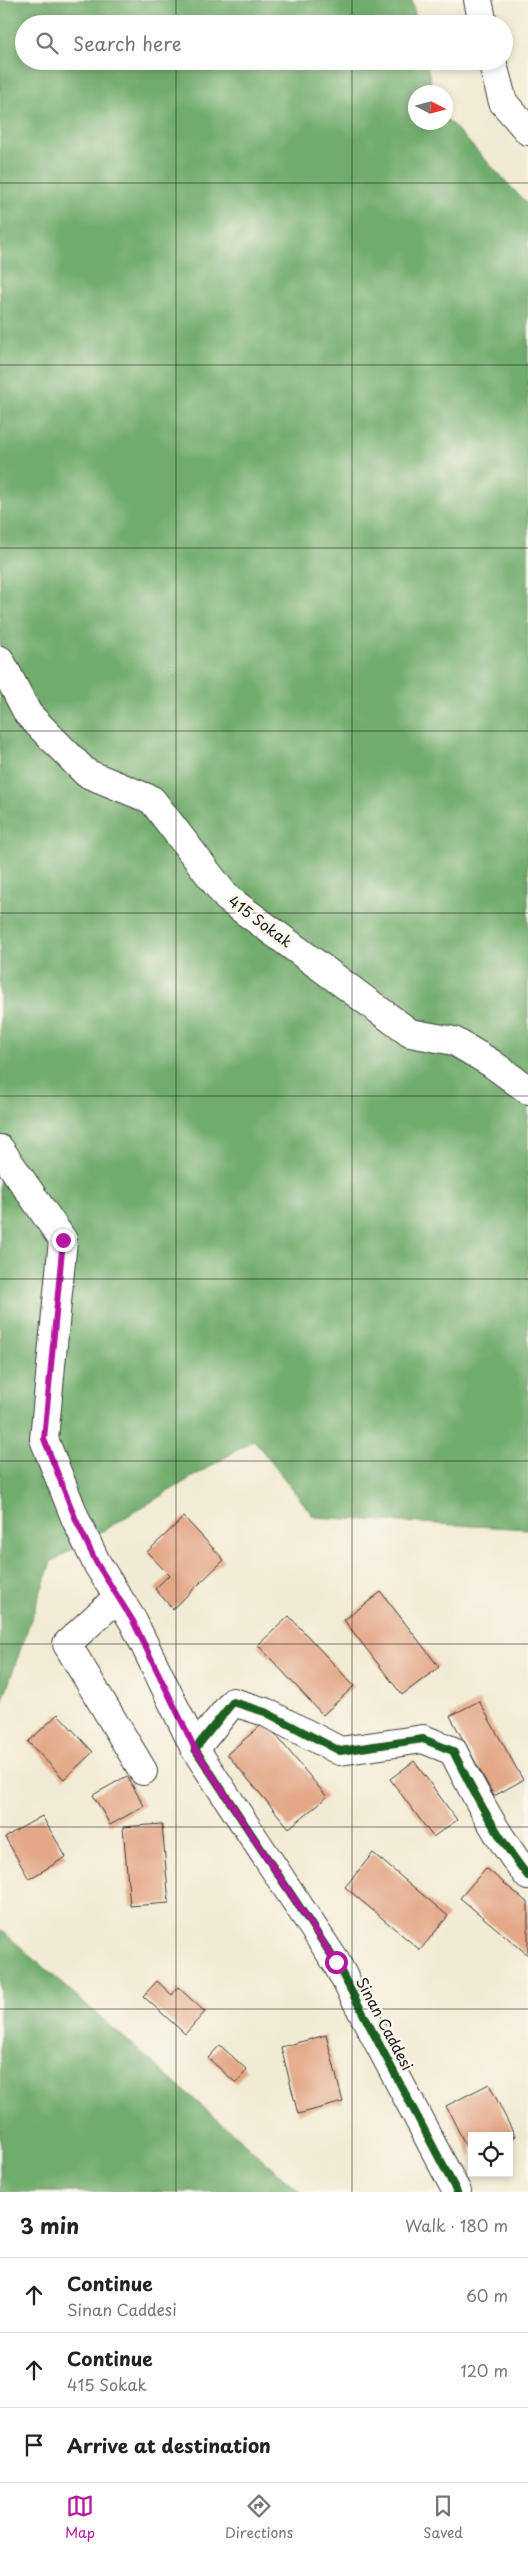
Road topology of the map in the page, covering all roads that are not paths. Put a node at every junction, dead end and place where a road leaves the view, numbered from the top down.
1 (478, 0) edge
2 (481, 15) edge
3 (494, 70) edge
4 (528, 131) edge
5 (0, 660) edge
6 (528, 1090) edge
7 (0, 1149) edge
8 (118, 1598) junction
9 (195, 1749) junction
10 (143, 1771) dead end
11 (528, 1876) edge
12 (457, 2192) edge

1 - 2 main road
3 - 4 main road
5 - 6 main road, 415 Sokak
7 - 8 main road
8 - 9 main road
8 - 10 main road
9 - 11 main road
9 - 12 main road, Sinan Caddesi

